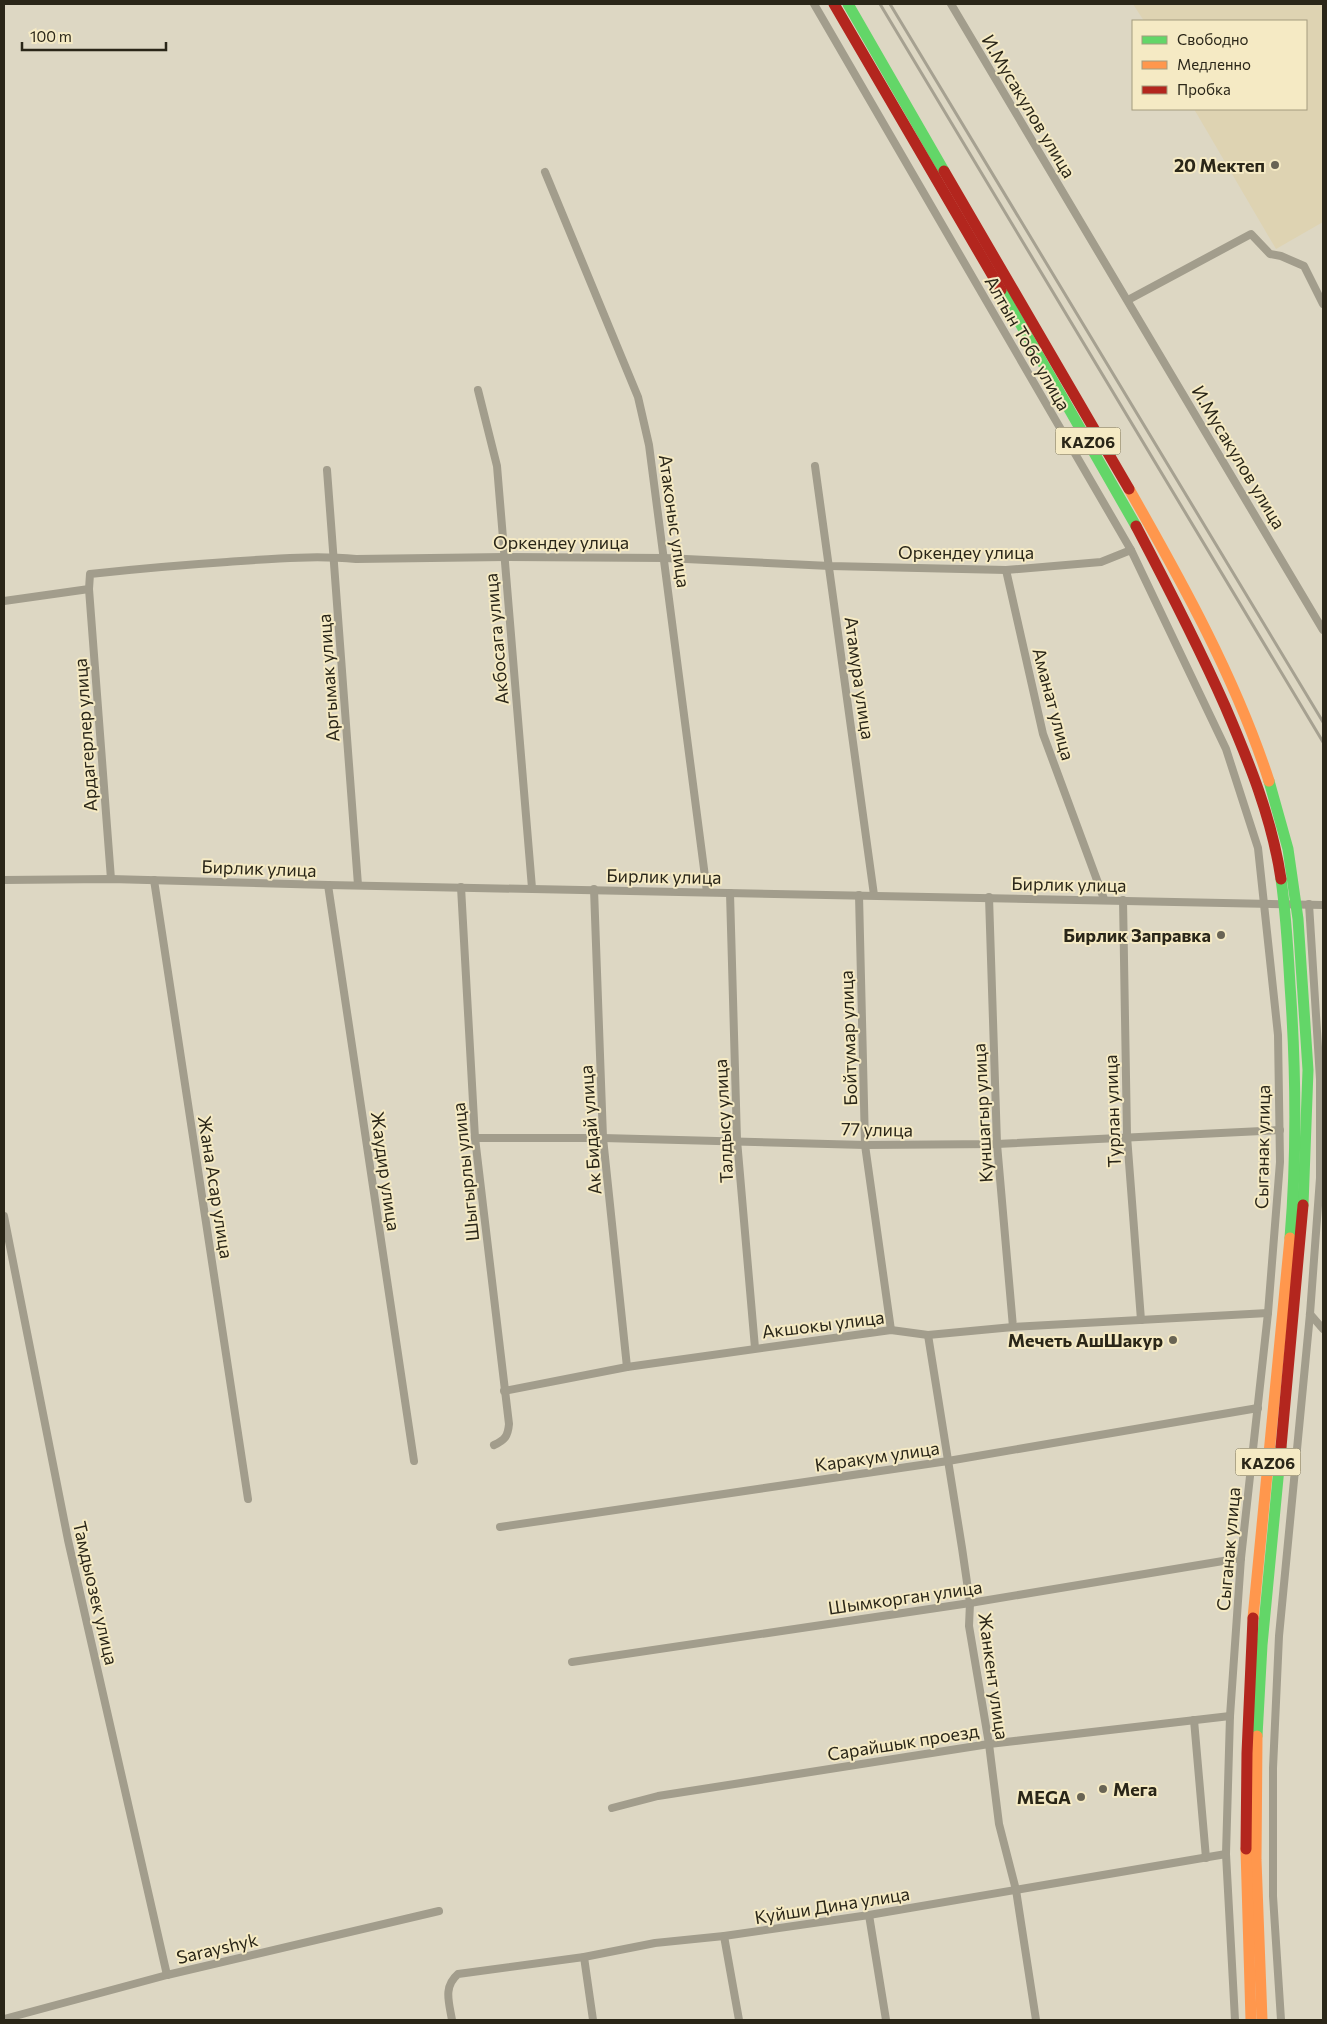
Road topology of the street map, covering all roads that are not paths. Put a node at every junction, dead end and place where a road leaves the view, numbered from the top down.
1 (814, 4) edge
2 (834, 4) edge
3 (848, 4) edge
4 (951, 4) edge
5 (545, 172) dead end
6 (1128, 300) junction
7 (1323, 304) edge
8 (478, 390) dead end
9 (815, 466) dead end
10 (327, 470) dead end
11 (1131, 550) junction
12 (334, 557) junction
13 (505, 557) junction
14 (665, 558) junction
15 (830, 566) junction
16 (1006, 570) junction
17 (89, 589) junction
18 (4, 601) edge
19 (1323, 630) edge
20 (111, 879) junction
21 (4, 880) edge
22 (154, 880) junction
23 (328, 885) junction
24 (358, 885) junction
25 (461, 887) junction
26 (532, 888) junction
27 (594, 890) junction
28 (707, 892) junction
29 (730, 892) junction
30 (858, 895) junction
31 (874, 895) junction
32 (988, 897) junction
33 (1104, 899) junction
34 (1124, 900) junction
35 (1264, 902) junction
36 (1285, 903) junction
37 (1303, 904) junction
38 (1323, 905) edge
39 (1280, 1130) junction
40 (1127, 1136) junction
41 (475, 1138) junction
42 (603, 1138) junction
43 (737, 1140) junction
44 (997, 1144) junction
45 (866, 1145) junction
46 (4, 1216) edge
47 (1268, 1313) junction
48 (1310, 1314) junction
49 (1141, 1320) junction
50 (1013, 1327) junction
51 (891, 1330) junction
52 (1323, 1330) edge
53 (928, 1336) junction
54 (755, 1348) junction
55 (627, 1367) junction
56 (504, 1391) junction
57 (1258, 1408) junction
58 (494, 1445) dead end
59 (414, 1461) dead end
60 (948, 1461) junction
61 (248, 1499) dead end
62 (500, 1527) dead end
63 (1241, 1558) junction
64 (970, 1603) junction
65 (572, 1662) dead end
66 (1230, 1716) junction
67 (1194, 1720) junction
68 (989, 1744) junction
69 (612, 1808) dead end
70 (1226, 1854) junction
71 (1206, 1858) junction
72 (1016, 1890) junction
73 (439, 1911) dead end
74 (869, 1915) junction
75 (724, 1936) junction
76 (584, 1957) junction
77 (167, 1975) junction
78 (4, 2019) edge
79 (452, 2020) edge
80 (593, 2020) edge
81 (739, 2020) edge
82 (886, 2020) edge
83 (1036, 2020) edge
84 (1234, 2020) edge
85 (1251, 2020) edge
86 (1262, 2020) edge
87 (1281, 2020) edge

1 - 11 street, Алтын Тобе улица
2 - 36 highway, KАZ06
3 - 37 highway, KАZ06
4 - 6 street, И.Мусакулов улица
5 - 14 street, Атаконыс улица
6 - 7 street
6 - 19 street, И.Мусакулов улица
8 - 13 street, Акбосага улица
9 - 15 street, Атамура улица
10 - 12 street, Аргымак улица
11 - 16 street, Оркендеу улица
11 - 35 street, Алтын Тобе улица
12 - 13 street, Оркендеу улица
12 - 17 street, Оркендеу улица
12 - 24 street, Аргымак улица
13 - 14 street, Оркендеу улица
13 - 26 street, Акбосага улица
14 - 15 street, Оркендеу улица
14 - 28 street, Атаконыс улица
15 - 16 street, Оркендеу улица
15 - 31 street, Атамура улица
16 - 33 street, Аманат улица
17 - 18 street
17 - 20 street, Ардагерлер улица
20 - 21 street, Бирлик улица
20 - 22 street, Бирлик улица
22 - 23 street, Бирлик улица
22 - 61 street, Жана Асар улица
23 - 24 street, Бирлик улица
23 - 59 street, Жаудир улица
24 - 25 street, Бирлик улица
25 - 26 street, Бирлик улица
25 - 41 street, Шыгырлы улица
26 - 27 street, Бирлик улица
27 - 28 street, Бирлик улица
27 - 42 street, Ак Бидай улица
28 - 29 street, Бирлик улица
29 - 30 street, Бирлик улица
29 - 43 street, Талдысу улица
30 - 31 street, Бирлик улица
30 - 45 street, Бойтумар улица
31 - 32 street, Бирлик улица
32 - 33 street, Бирлик улица
32 - 44 street, Куншагыр улица
33 - 34 street, Бирлик улица
34 - 35 street, Бирлик улица
34 - 40 street, Турлан улица
35 - 36 street, Бирлик улица
35 - 39 street, Сыганак улица
36 - 37 street, Бирлик улица
36 - 85 highway, KАZ06
37 - 38 street, Бирлик улица
37 - 48 street
37 - 86 highway, KАZ06
39 - 40 street, 77 улица
39 - 47 street, Сыганак улица
40 - 44 street, 77 улица
40 - 49 street, Турлан улица
41 - 42 street, 77 улица
41 - 56 street, Шыгырлы улица
42 - 43 street, 77 улица
42 - 55 street, Ак Бидай улица
43 - 45 street, 77 улица
43 - 54 street, Талдысу улица
44 - 45 street, 77 улица
44 - 50 street, Куншагыр улица
45 - 51 street, Бойтумар улица
46 - 77 street, Тамдыозек улица
47 - 49 street, Акшокы улица
47 - 57 street, Сыганак улица
48 - 52 street
48 - 87 street
49 - 50 street, Акшокы улица
50 - 53 street, Акшокы улица
51 - 53 street, Акшокы улица
51 - 54 street, Акшокы улица
53 - 60 street, Жанкент улица
54 - 55 street, Акшокы улица
55 - 56 street, Акшокы улица
56 - 58 street, Шыгырлы улица
57 - 60 street, Каракум улица
57 - 63 street, Сыганак улица
60 - 62 street, Каракум улица
60 - 64 street, Жанкент улица
63 - 64 street, Шымкорган улица
63 - 66 street, Сыганак улица
64 - 65 street, Шымкорган улица
64 - 68 street, Жанкент улица
66 - 67 street, Сарайшык проезд
66 - 70 street, Сыганак улица
67 - 68 street, Сарайшык проезд
67 - 71 street
68 - 69 street, Сарайшык проезд
68 - 72 street, Жанкент улица
70 - 71 street, Куйши Дина улица
70 - 84 street, Сыганак улица
71 - 72 street, Куйши Дина улица
72 - 74 street, Куйши Дина улица
72 - 83 street, Жанкент улица
73 - 77 street, Sarayshyk
74 - 75 street, Куйши Дина улица
74 - 82 street
75 - 76 street, Куйши Дина улица
75 - 81 street
76 - 79 street, Куйши Дина улица
76 - 80 street
77 - 78 street, Sarayshyk

